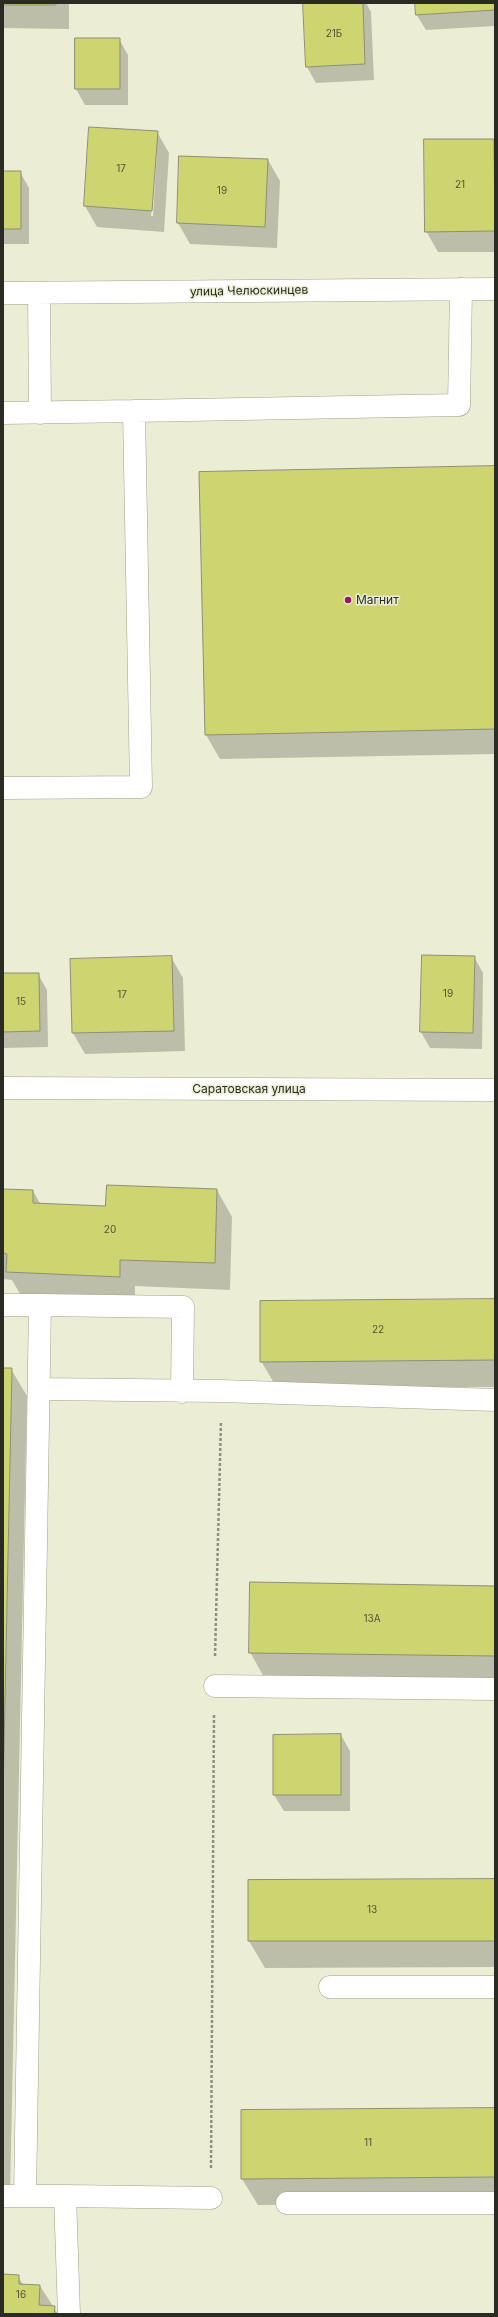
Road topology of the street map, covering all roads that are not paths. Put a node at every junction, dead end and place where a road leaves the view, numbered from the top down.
1 (461, 289) junction
2 (495, 289) edge
3 (39, 293) junction
4 (3, 294) edge
5 (134, 411) junction
6 (3, 413) edge
7 (40, 413) junction
8 (3, 788) edge
9 (3, 1088) edge
10 (495, 1090) edge
11 (3, 1304) edge
12 (40, 1305) junction
13 (39, 1389) junction
14 (182, 1392) junction
15 (495, 1400) edge
16 (214, 1686) road end
17 (495, 1689) edge
18 (330, 1987) dead end
19 (495, 1987) edge
20 (3, 2196) edge
21 (25, 2196) junction
22 (65, 2196) junction
23 (211, 2198) road end
24 (287, 2203) dead end
25 (495, 2203) edge
26 (69, 2314) edge

1 - 2 street, улица Челюскинцев
1 - 3 street, улица Челюскинцев
1 - 5 street
3 - 4 street, улица Челюскинцев
3 - 7 street
5 - 7 street
5 - 8 street
6 - 7 street
9 - 10 street, Саратовская улица
11 - 12 street
12 - 13 street
12 - 14 street
13 - 14 street
13 - 21 street
14 - 15 street
16 - 17 street
18 - 19 street
20 - 21 street
21 - 22 street
22 - 23 street
22 - 26 street
24 - 25 street

